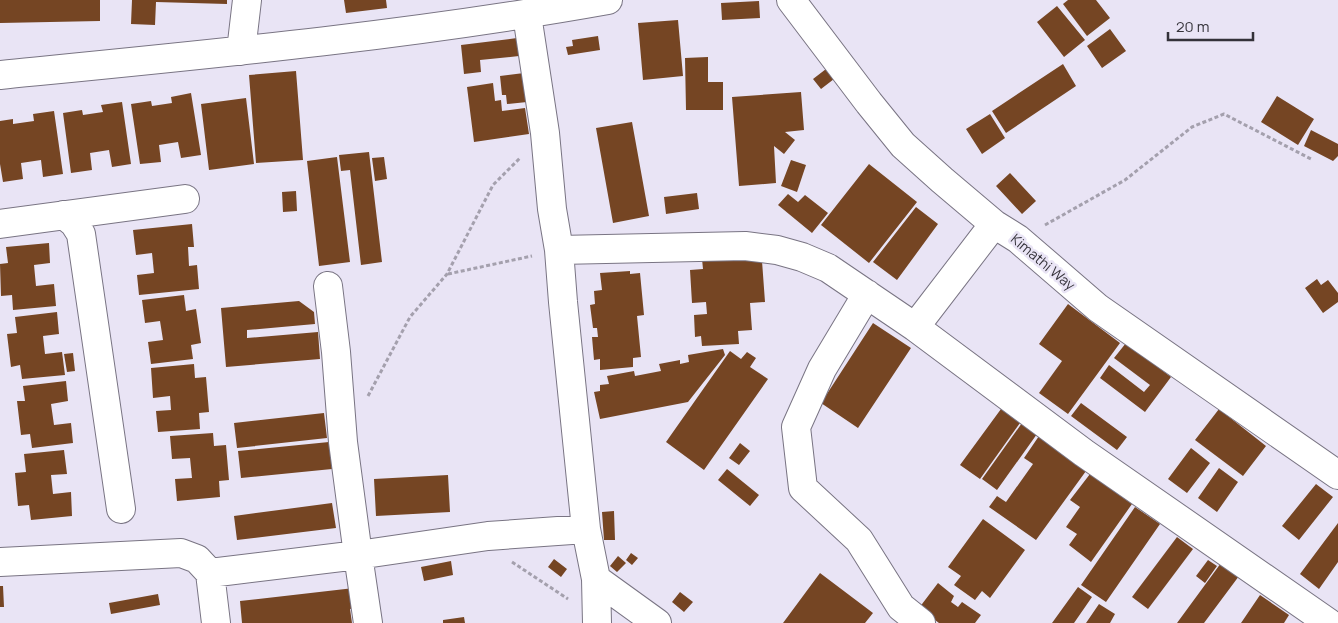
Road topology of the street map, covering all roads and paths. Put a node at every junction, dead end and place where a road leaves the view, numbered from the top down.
1 (247, 0) edge
2 (608, 0) edge
3 (792, 0) edge
4 (528, 14) junction
5 (241, 51) junction
6 (0, 76) edge
7 (545, 133) junction
8 (1313, 160) dead end
9 (185, 199) dead end
10 (64, 215) junction
11 (0, 224) edge
12 (994, 224) junction
13 (1018, 239) junction
14 (559, 250) junction
15 (447, 274) junction
16 (328, 286) dead end
17 (867, 294) junction
18 (915, 326) junction
19 (366, 400) dead end
20 (1338, 476) edge
21 (121, 509) dead end
22 (586, 529) junction
23 (488, 536) junction
24 (358, 555) junction
25 (0, 562) edge
26 (210, 573) junction
27 (596, 579) junction
28 (597, 620) edge
29 (216, 623) edge
30 (368, 623) edge
31 (657, 623) edge
32 (921, 623) edge
33 (1329, 623) edge

1 - 5 street
2 - 4 street
3 - 12 street, Kimathi Way
4 - 5 street
4 - 7 street
5 - 6 street
7 - 14 street
7 - 15 path
8 - 13 path
9 - 10 street
10 - 11 street
10 - 21 street
12 - 13 street, Kimathi Way
12 - 18 street
13 - 20 street, Kimathi Way
14 - 15 path
14 - 17 street
14 - 22 street
15 - 19 path
16 - 24 street
17 - 18 street
17 - 32 street
18 - 33 street
22 - 23 street
22 - 27 street
23 - 24 street
23 - 28 path
24 - 26 street
24 - 30 street
25 - 26 street
26 - 29 street
27 - 28 street
27 - 31 street

